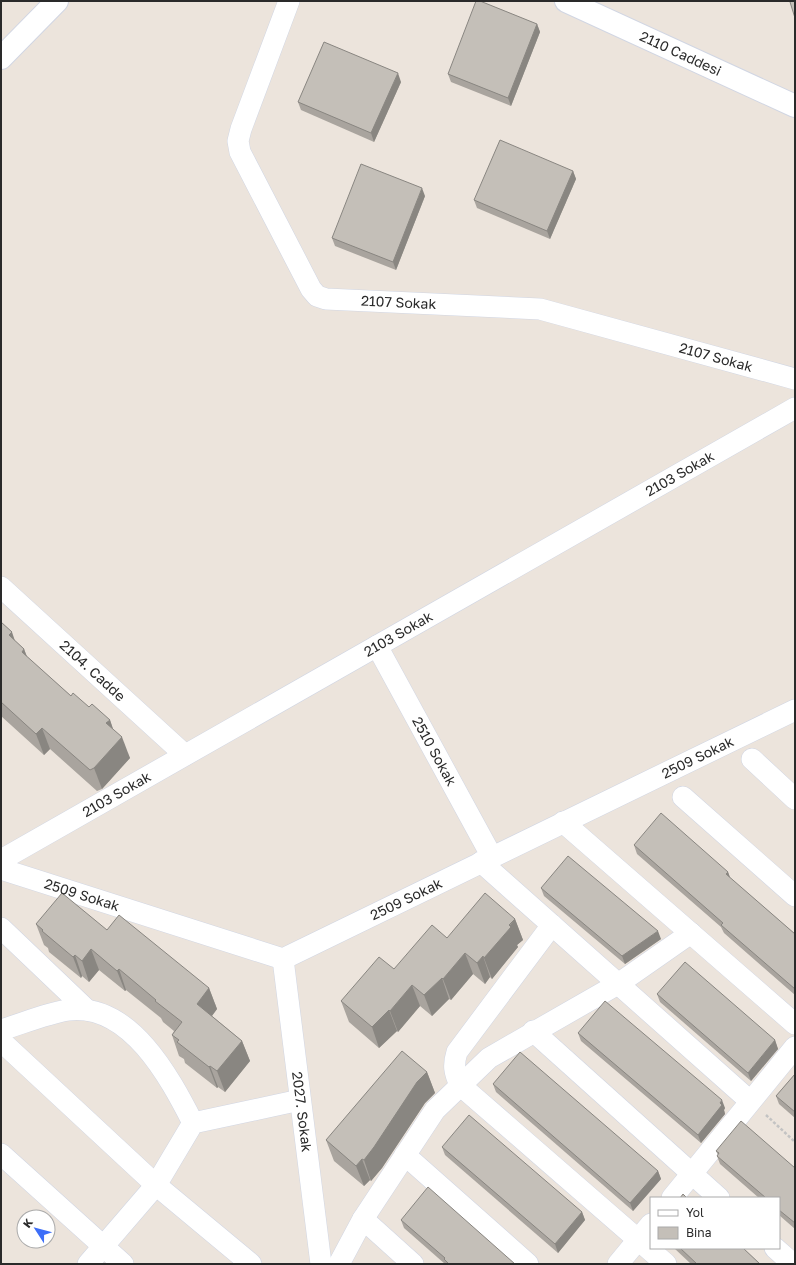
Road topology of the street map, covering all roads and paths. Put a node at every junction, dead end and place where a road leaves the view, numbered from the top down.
1 (57, 1) edge
2 (289, 1) edge
3 (566, 1) edge
4 (1, 58) edge
5 (795, 106) edge
6 (795, 379) edge
7 (795, 408) edge
8 (1, 587) edge
9 (377, 646) junction
10 (795, 710) edge
11 (185, 755) junction
12 (752, 759) dead end
13 (682, 797) dead end
14 (795, 799) edge
15 (563, 822) junction
16 (1, 860) edge
17 (486, 860) junction
18 (1, 869) edge
19 (795, 896) edge
20 (552, 925) junction
21 (1, 928) edge
22 (691, 933) junction
23 (283, 959) junction
24 (618, 984) junction
25 (87, 1010) junction
26 (795, 1024) edge
27 (1, 1030) edge
28 (533, 1031) junction
29 (1, 1041) edge
30 (795, 1047) edge
31 (460, 1085) junction
32 (300, 1100) junction
33 (750, 1101) junction
34 (193, 1123) junction
35 (795, 1142) edge
36 (1, 1154) edge
37 (405, 1154) junction
38 (692, 1174) junction
39 (156, 1185) junction
40 (673, 1197) edge
41 (718, 1197) edge
42 (363, 1219) junction
43 (650, 1225) edge
44 (638, 1240) junction
45 (103, 1246) junction
46 (776, 1249) edge
47 (88, 1264) edge
48 (124, 1264) edge
49 (251, 1264) edge
50 (321, 1264) edge
51 (339, 1264) edge
52 (413, 1264) edge
53 (528, 1264) edge
54 (618, 1264) edge
55 (666, 1264) edge
56 (793, 1264) edge

1 - 4 street
2 - 6 street, 2107 Sokak
3 - 5 street, 2110 Caddesi
7 - 9 street, 2103 Sokak
8 - 11 street, 2104. Cadde
9 - 11 street, 2103 Sokak
9 - 17 street, 2510 Sokak
10 - 15 street, 2509 Sokak
11 - 16 street, 2103 Sokak
12 - 14 street
13 - 19 street
15 - 17 street, 2509 Sokak
15 - 22 street
17 - 20 street, 2510 Sokak
17 - 23 street, 2509 Sokak
18 - 23 street, 2509 Sokak
20 - 24 street, 2510 Sokak
20 - 31 street
21 - 25 street
22 - 24 street
22 - 26 street
23 - 32 street, 2027. Sokak
24 - 28 street
24 - 33 street, 2510 Sokak
25 - 27 street
25 - 34 street
28 - 31 street
28 - 38 street
29 - 39 street
30 - 33 street
31 - 37 street
31 - 44 street
32 - 34 street
32 - 50 street, 2027. Sokak
33 - 35 path
33 - 38 street
34 - 39 street
36 - 45 street
37 - 42 street
37 - 53 street
38 - 40 street
38 - 41 street
39 - 45 street
39 - 49 street
42 - 51 street
42 - 52 street
43 - 44 street
44 - 54 street
44 - 55 street
45 - 47 street
45 - 48 street
46 - 56 street

